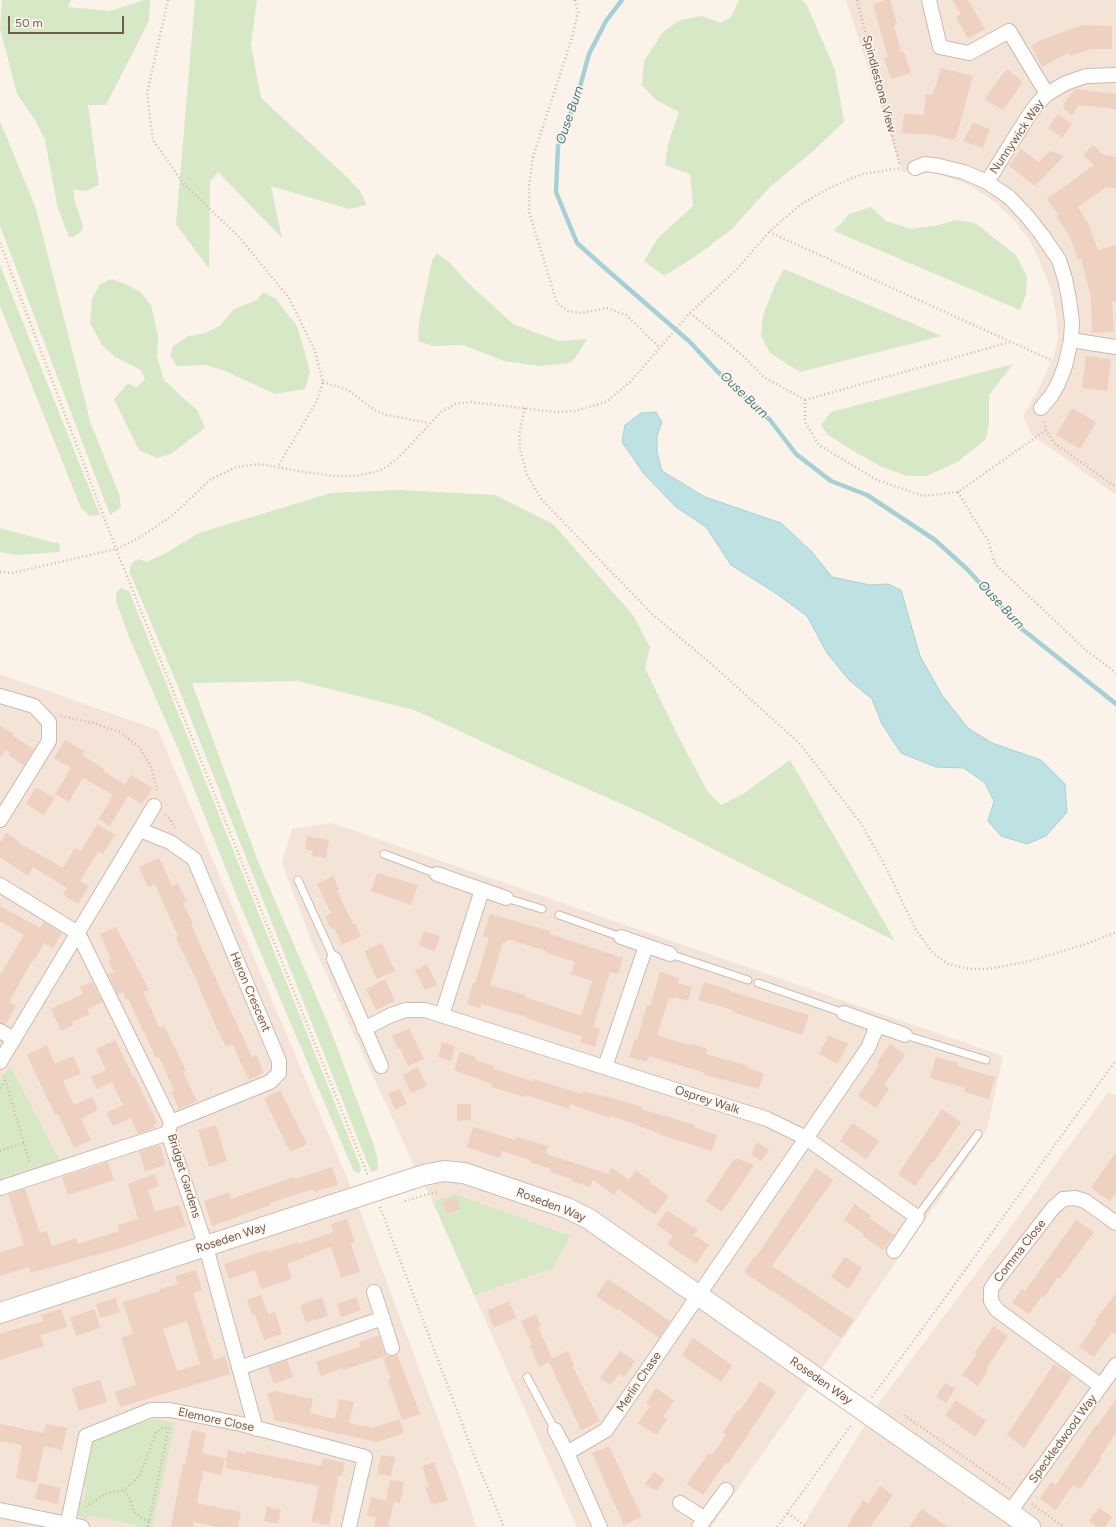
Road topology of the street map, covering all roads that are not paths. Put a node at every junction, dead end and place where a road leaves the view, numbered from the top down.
1 (929, 0) edge
2 (1116, 75) edge
3 (1047, 94) junction
4 (915, 168) dead end
5 (987, 182) junction
6 (1071, 340) junction
7 (1116, 347) edge
8 (1041, 408) road end
9 (0, 696) edge
10 (154, 806) road end
11 (0, 820) edge
12 (140, 830) junction
13 (384, 854) dead end
14 (437, 874) joint
15 (298, 880) dead end
16 (0, 885) edge
17 (482, 890) junction
18 (506, 898) joint
19 (542, 909) dead end
20 (559, 915) dead end
21 (78, 933) junction
22 (621, 937) joint
23 (646, 946) junction
24 (670, 954) joint
25 (334, 959) joint
26 (748, 980) dead end
27 (758, 983) dead end
28 (844, 1013) joint
29 (442, 1015) junction
30 (877, 1026) junction
31 (364, 1029) junction
32 (0, 1031) edge
33 (905, 1035) joint
34 (14, 1040) junction
35 (986, 1060) dead end
36 (0, 1062) edge
37 (381, 1066) dead end
38 (605, 1067) junction
39 (170, 1128) junction
40 (978, 1134) dead end
41 (806, 1138) junction
42 (0, 1188) edge
43 (917, 1217) junction
44 (1116, 1223) edge
45 (206, 1246) junction
46 (894, 1251) dead end
47 (374, 1292) dead end
48 (698, 1296) junction
49 (0, 1313) edge
50 (383, 1318) junction
51 (392, 1348) dead end
52 (1116, 1365) edge
53 (239, 1368) junction
54 (527, 1377) dead end
55 (1101, 1386) junction
56 (256, 1429) junction
57 (555, 1430) joint
58 (567, 1452) junction
59 (726, 1490) dead end
60 (680, 1503) dead end
61 (0, 1510) edge
62 (1009, 1513) junction
63 (702, 1523) edge
64 (72, 1526) edge
65 (349, 1527) edge
66 (600, 1527) edge
67 (1030, 1527) edge

1 - 3 street
2 - 3 street, Nunnywick Way
3 - 5 street, Nunnywick Way
4 - 5 street
5 - 6 street
6 - 7 street
6 - 8 street
9 - 11 street
10 - 12 street
12 - 21 street
12 - 39 street, Heron Crescent
13 - 14 lane
14 - 17 street
15 - 25 lane
16 - 21 street
17 - 18 street
17 - 29 street
18 - 19 lane
20 - 22 lane
21 - 34 street
21 - 39 street, Bridget Gardens
22 - 23 street
23 - 24 street
23 - 38 street
24 - 26 lane
25 - 31 street
27 - 28 lane
28 - 30 street
29 - 31 street, Osprey Walk
29 - 38 street, Osprey Walk
30 - 33 street
30 - 41 street
31 - 37 street
32 - 34 street
33 - 35 lane
34 - 36 street
38 - 41 street, Osprey Walk
39 - 42 street, Heron Crescent
39 - 45 street, Bridget Gardens
40 - 43 lane
41 - 43 street, Osprey Walk
41 - 48 street
43 - 46 street
44 - 55 street, Comma Close
45 - 48 street, Roseden Way
45 - 49 street, Roseden Way
45 - 53 street, Bridget Gardens
47 - 50 street
48 - 58 street, Merlin Chase
48 - 62 street, Roseden Way
50 - 51 street
50 - 53 street
52 - 55 street, Speckledwood Way
53 - 56 street, Bridget Gardens
54 - 57 lane
55 - 62 street, Speckledwood Way
56 - 64 street, Elemore Close
56 - 65 street, Elemore Close
57 - 58 street
58 - 66 street
59 - 63 street
60 - 63 street
61 - 64 street
62 - 67 street, Roseden Way

